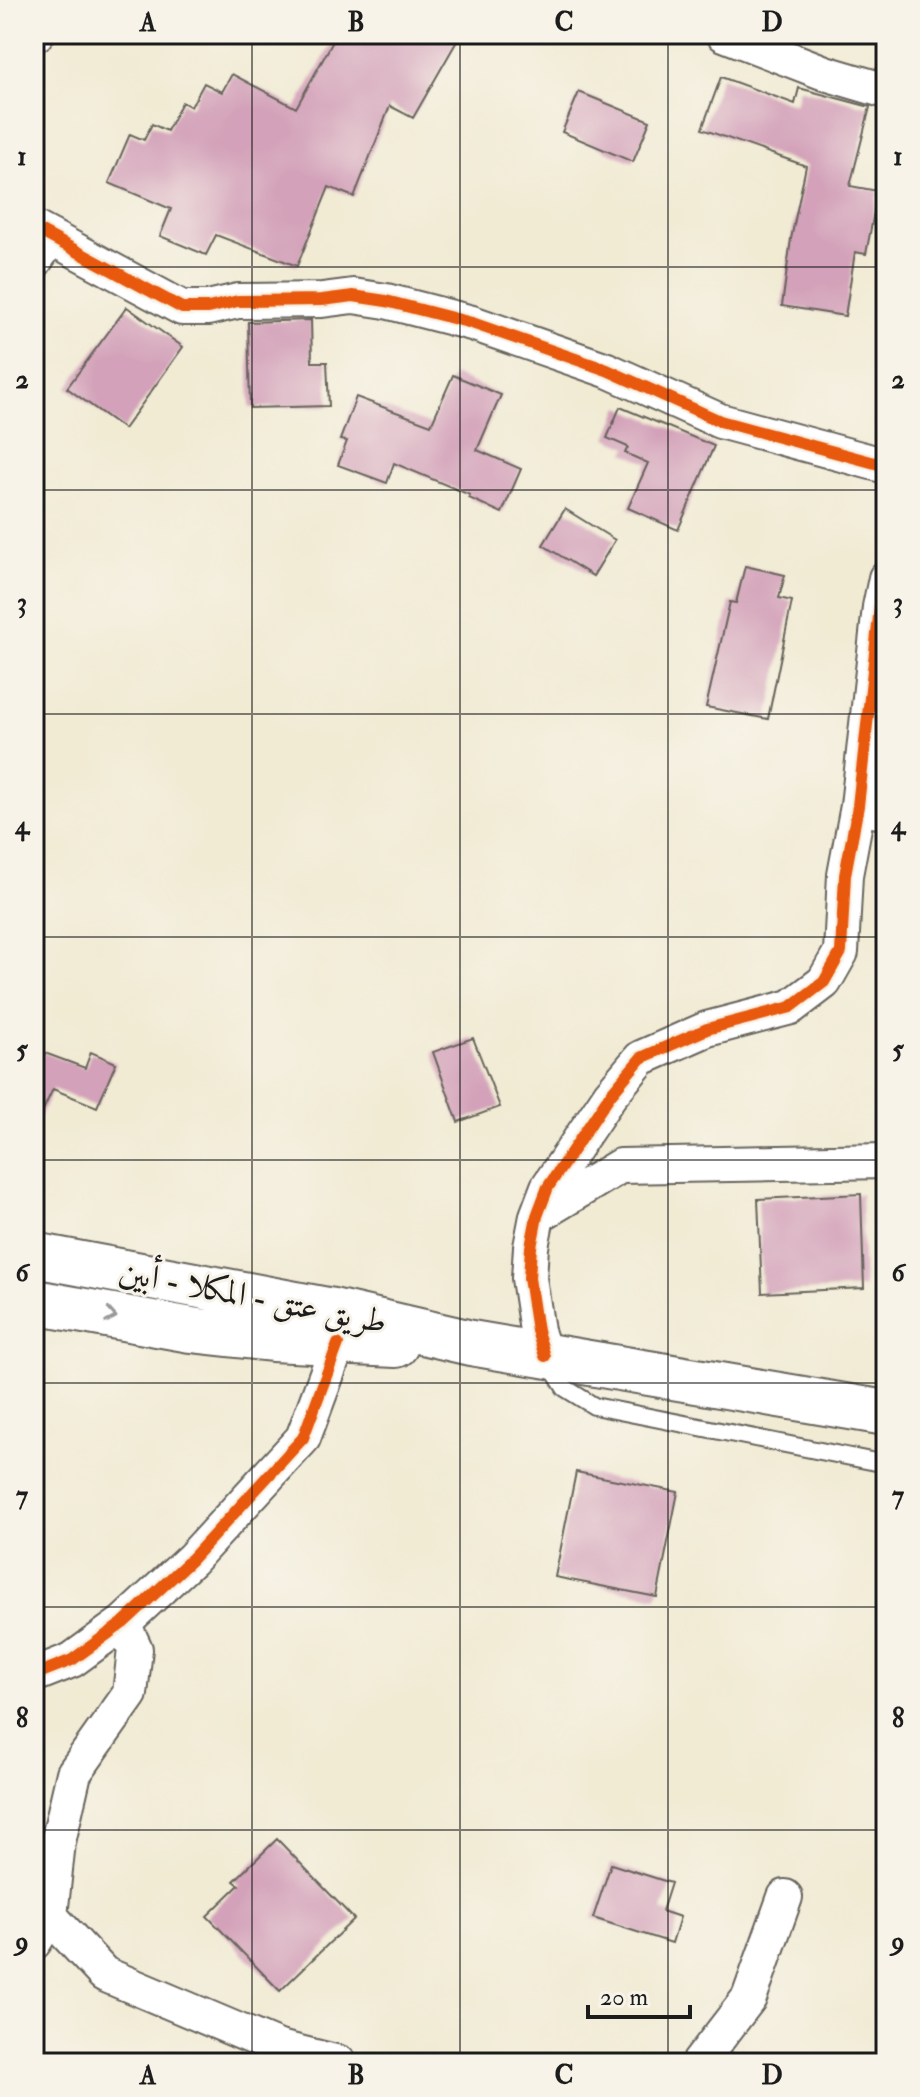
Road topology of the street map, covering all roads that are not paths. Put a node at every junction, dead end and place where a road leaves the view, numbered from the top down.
1 (724, 34) edge
2 (886, 91) edge
3 (40, 242) edge
4 (886, 466) edge
5 (886, 578) edge
6 (872, 810) edge
7 (886, 1161) edge
8 (537, 1216) junction
9 (34, 1255) edge
10 (34, 1302) edge
11 (471, 1343) junction
12 (338, 1344) junction
13 (545, 1356) junction
14 (886, 1413) edge
15 (886, 1464) edge
16 (123, 1623) junction
17 (34, 1675) edge
18 (785, 1897) dead end
19 (42, 1929) edge
20 (339, 2063) edge
21 (699, 2063) edge

1 - 2 street
3 - 4 street
5 - 6 street
6 - 8 street
7 - 8 street
8 - 13 street
9 - 11 main road, طريق عتق - المكلا - أبين
10 -> 12 main road, طريق عتق - المكلا - أبين
11 - 12 main road, طريق عتق - المكلا - أبين
11 - 13 main road, طريق عتق - المكلا - أبين
12 - 16 street
13 - 14 main road, طريق عتق - المكلا - أبين
13 - 15 lane
16 - 17 street
16 - 19 street
18 - 21 street
19 - 20 street

